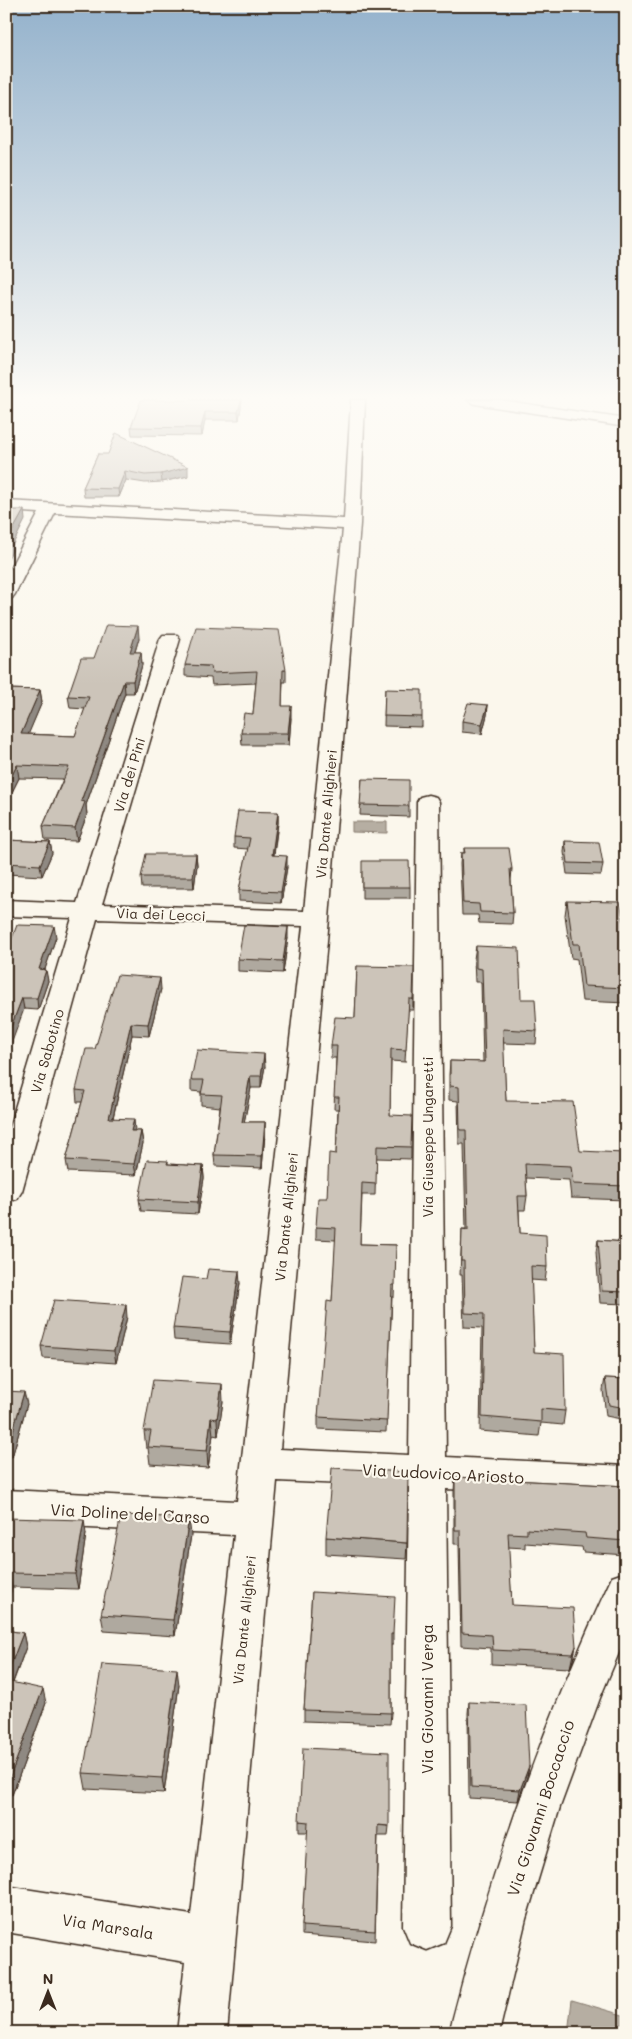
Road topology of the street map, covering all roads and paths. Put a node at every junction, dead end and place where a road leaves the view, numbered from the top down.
1 (353, 495) edge
2 (6, 506) edge
3 (50, 509) junction
4 (352, 524) junction
5 (6, 594) edge
6 (170, 639) dead end
7 (428, 802) dead end
8 (6, 908) edge
9 (87, 911) junction
10 (316, 919) junction
11 (6, 1190) edge
12 (261, 1464) junction
13 (426, 1473) junction
14 (626, 1482) edge
15 (6, 1507) edge
16 (254, 1519) junction
17 (626, 1590) edge
18 (6, 1909) edge
19 (427, 1926) dead end
20 (210, 1942) junction
21 (202, 2033) edge
22 (474, 2033) edge

1 - 4 street, Via Dante Alighieri
2 - 3 street
3 - 4 street
3 - 5 street
4 - 10 street, Via Dante Alighieri
6 - 9 street, Via dei Pini
7 - 13 street, Via Giuseppe Ungaretti
8 - 9 street, Via dei Lecci
9 - 10 street, Via dei Lecci
9 - 11 street, Via Sabotino
10 - 12 street, Via Dante Alighieri
12 - 13 street, Via Ludovico Ariosto
12 - 16 street, Via Dante Alighieri
13 - 14 street, Via Ludovico Ariosto
13 - 19 street, Via Giovanni Verga
15 - 16 street, Via Doline del Carso
16 - 20 street, Via Dante Alighieri
17 - 22 street, Via Giovanni Boccaccio
18 - 20 street, Via Marsala
20 - 21 street, Via Dante Alighieri

